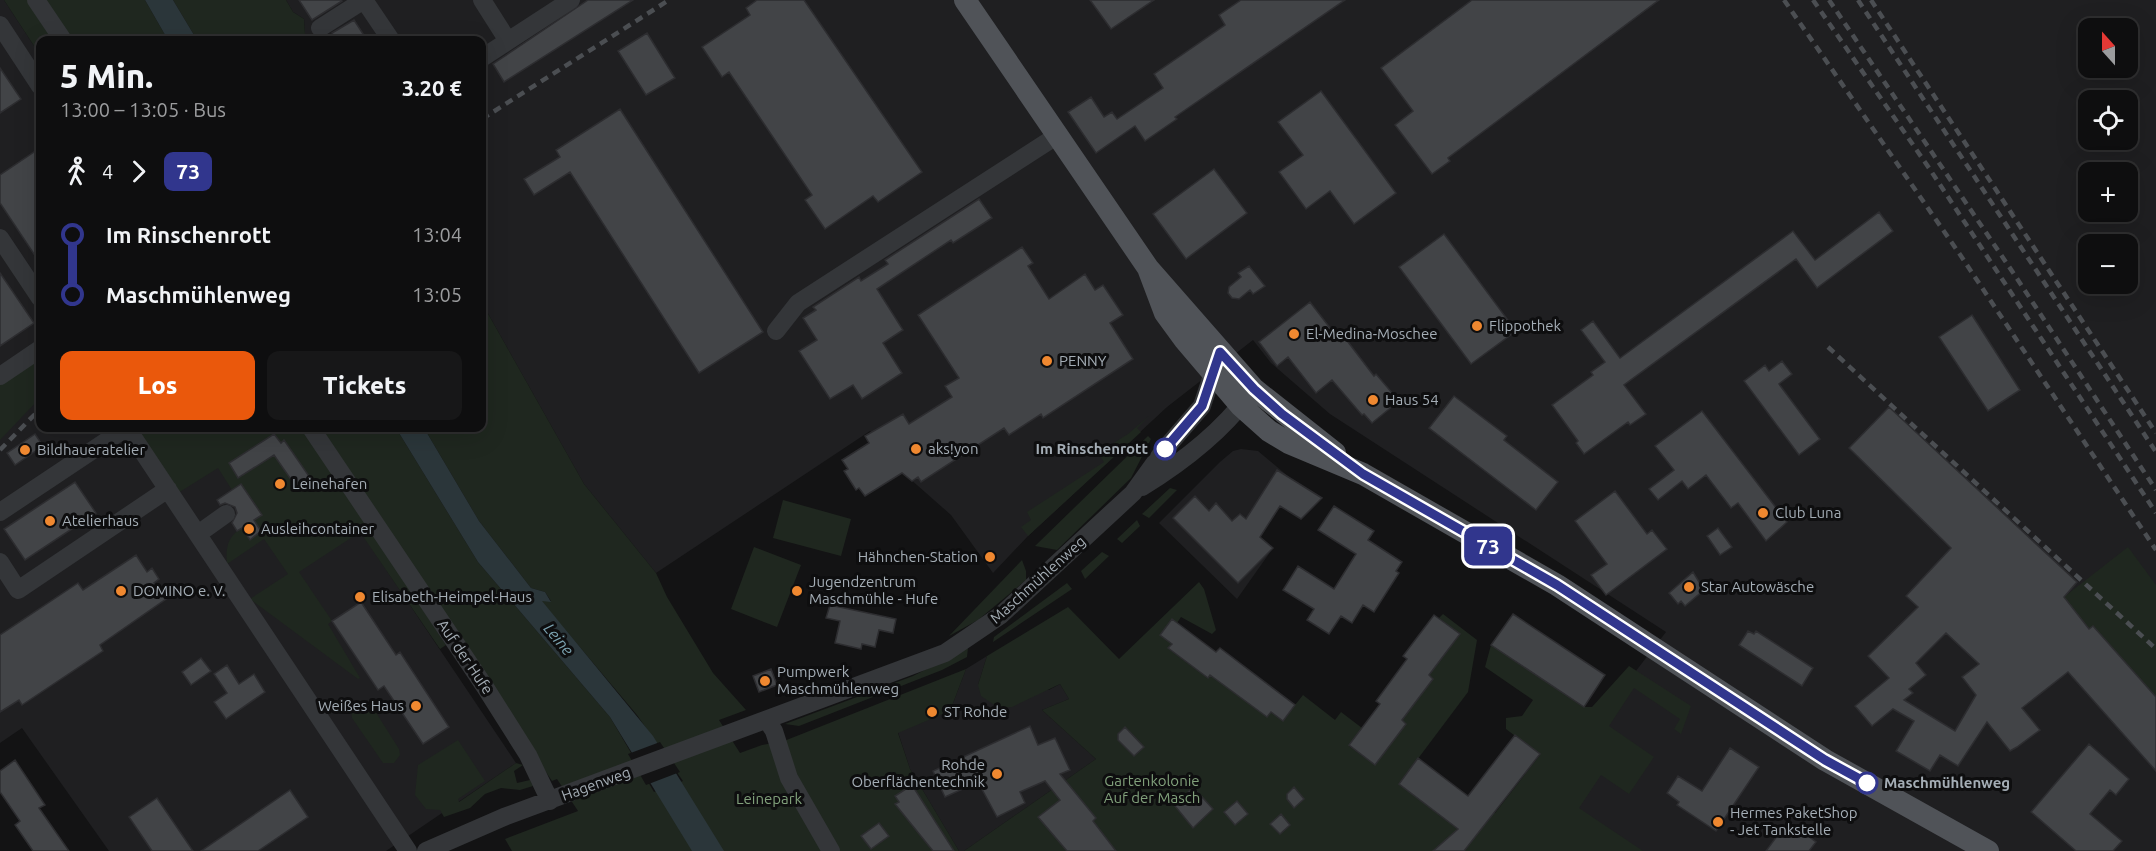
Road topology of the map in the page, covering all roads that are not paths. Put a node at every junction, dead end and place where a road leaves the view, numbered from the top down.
1 (36, 0) edge
2 (364, 0) edge
3 (482, 0) edge
4 (571, 0) edge
5 (965, 0) edge
6 (0, 25) edge
7 (320, 28) dead end
8 (60, 36) edge
9 (388, 36) edge
10 (508, 41) junction
11 (486, 55) edge
12 (36, 80) edge
13 (1058, 135) junction
14 (0, 238) edge
15 (1148, 268) junction
16 (36, 292) edge
17 (776, 331) dead end
18 (36, 352) edge
19 (1220, 352) junction
20 (1212, 374) junction
21 (0, 376) edge
22 (1247, 397) junction
23 (121, 432) edge
24 (130, 432) edge
25 (314, 432) edge
26 (168, 489) junction
27 (1133, 493) junction
28 (0, 512) edge
29 (226, 514) dead end
30 (198, 534) junction
31 (0, 562) edge
32 (767, 720) junction
33 (554, 799) junction
34 (408, 851) edge
35 (426, 851) edge
36 (831, 851) edge
37 (1988, 851) edge

1 - 8 street
2 - 7 street
2 - 9 street
3 - 10 street
4 - 10 street
5 - 13 main road
6 - 12 street
10 - 11 street
13 - 15 main road
13 - 17 street
14 - 16 street
15 - 19 main road
15 - 20 main road
18 - 21 street
19 - 20 street, Maschmühlenweg
19 - 22 main road
20 - 22 main road
20 - 27 street, Maschmühlenweg
22 - 27 street, Maschmühlenweg
22 - 37 main road
23 - 28 street
24 - 26 street
25 - 33 street, Auf der Hufe
26 - 30 street
26 - 31 street
27 - 32 street, Maschmühlenweg
29 - 30 street
30 - 34 street
32 - 33 street, Hagenweg
32 - 36 street
33 - 35 street, Hagenweg

